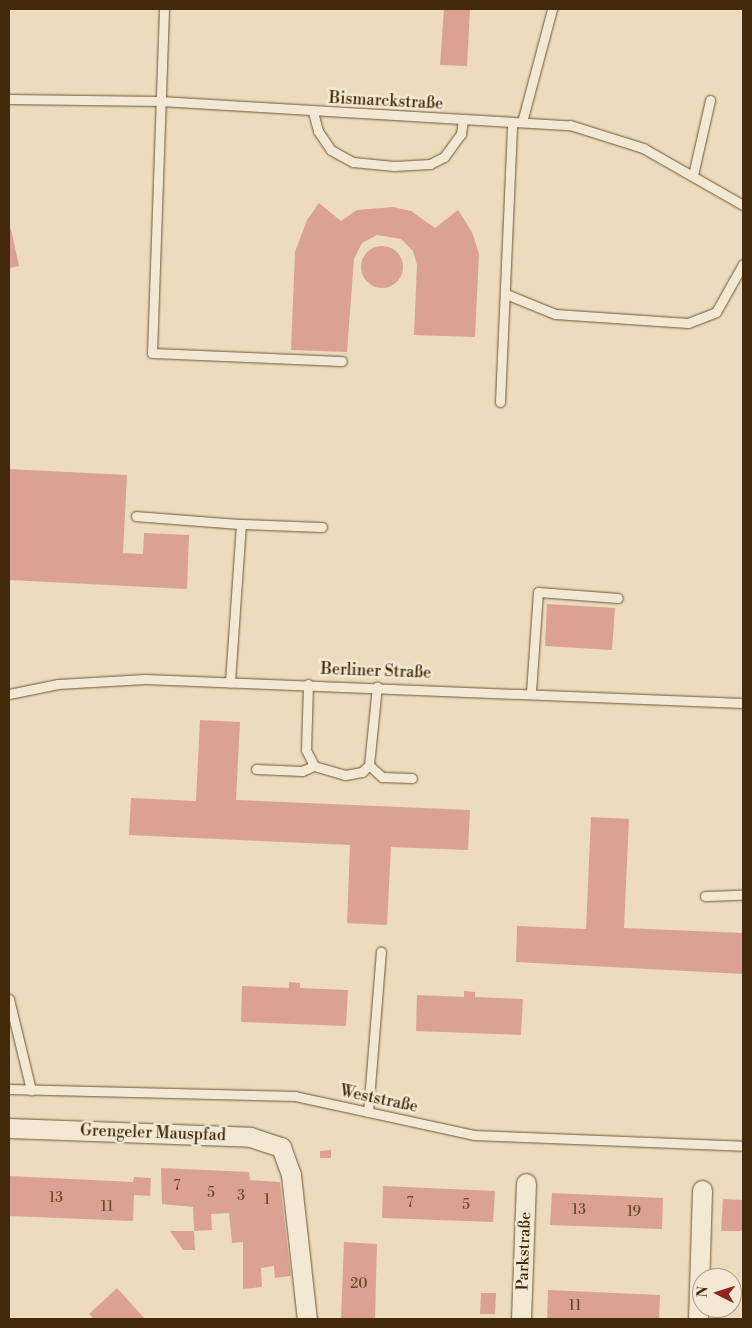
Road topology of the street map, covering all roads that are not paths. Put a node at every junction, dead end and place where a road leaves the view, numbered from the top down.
1 (164, 9) edge
2 (552, 9) edge
3 (9, 99) edge
4 (710, 100) dead end
5 (160, 102) junction
6 (313, 112) junction
7 (463, 120) junction
8 (517, 122) junction
9 (693, 175) junction
10 (743, 205) edge
11 (743, 264) edge
12 (506, 294) junction
13 (342, 361) dead end
14 (500, 402) dead end
15 (136, 516) dead end
16 (241, 524) junction
17 (322, 527) dead end
18 (618, 598) dead end
19 (230, 683) junction
20 (308, 684) junction
21 (377, 686) junction
22 (531, 692) junction
23 (9, 694) edge
24 (743, 704) edge
25 (370, 765) junction
26 (314, 766) junction
27 (256, 769) dead end
28 (412, 778) dead end
29 (743, 895) edge
30 (705, 896) dead end
31 (381, 952) dead end
32 (9, 998) edge
33 (9, 1089) edge
34 (31, 1090) junction
35 (368, 1112) junction
36 (9, 1128) edge
37 (743, 1146) edge
38 (526, 1183) dead end
39 (702, 1190) dead end
40 (307, 1319) edge
41 (521, 1319) edge
42 (698, 1319) edge

1 - 5 lane
2 - 8 lane
3 - 5 lane, Bismarckstraße
4 - 9 lane
5 - 6 lane, Bismarckstraße
5 - 13 lane
6 - 7 lane, Bismarckstraße
6 - 7 lane
7 - 8 lane, Bismarckstraße
8 - 9 lane, Bismarckstraße
8 - 12 lane
9 - 10 lane, Bismarckstraße
11 - 12 lane
12 - 14 lane
15 - 16 lane
16 - 17 lane
16 - 19 lane
18 - 22 lane
19 - 20 lane, Berliner Straße
19 - 23 lane, Berliner Straße
20 - 21 lane, Berliner Straße
20 - 26 lane
21 - 22 lane, Berliner Straße
21 - 25 lane
22 - 24 lane, Berliner Straße
25 - 26 lane
25 - 28 lane
26 - 27 lane
29 - 30 lane
31 - 35 lane
32 - 34 lane
33 - 34 lane, Weststraße
34 - 35 lane, Weststraße
35 - 37 lane, Weststraße
36 - 40 street, Grengeler Mauspfad
38 - 41 street, Parkstraße
39 - 42 street

